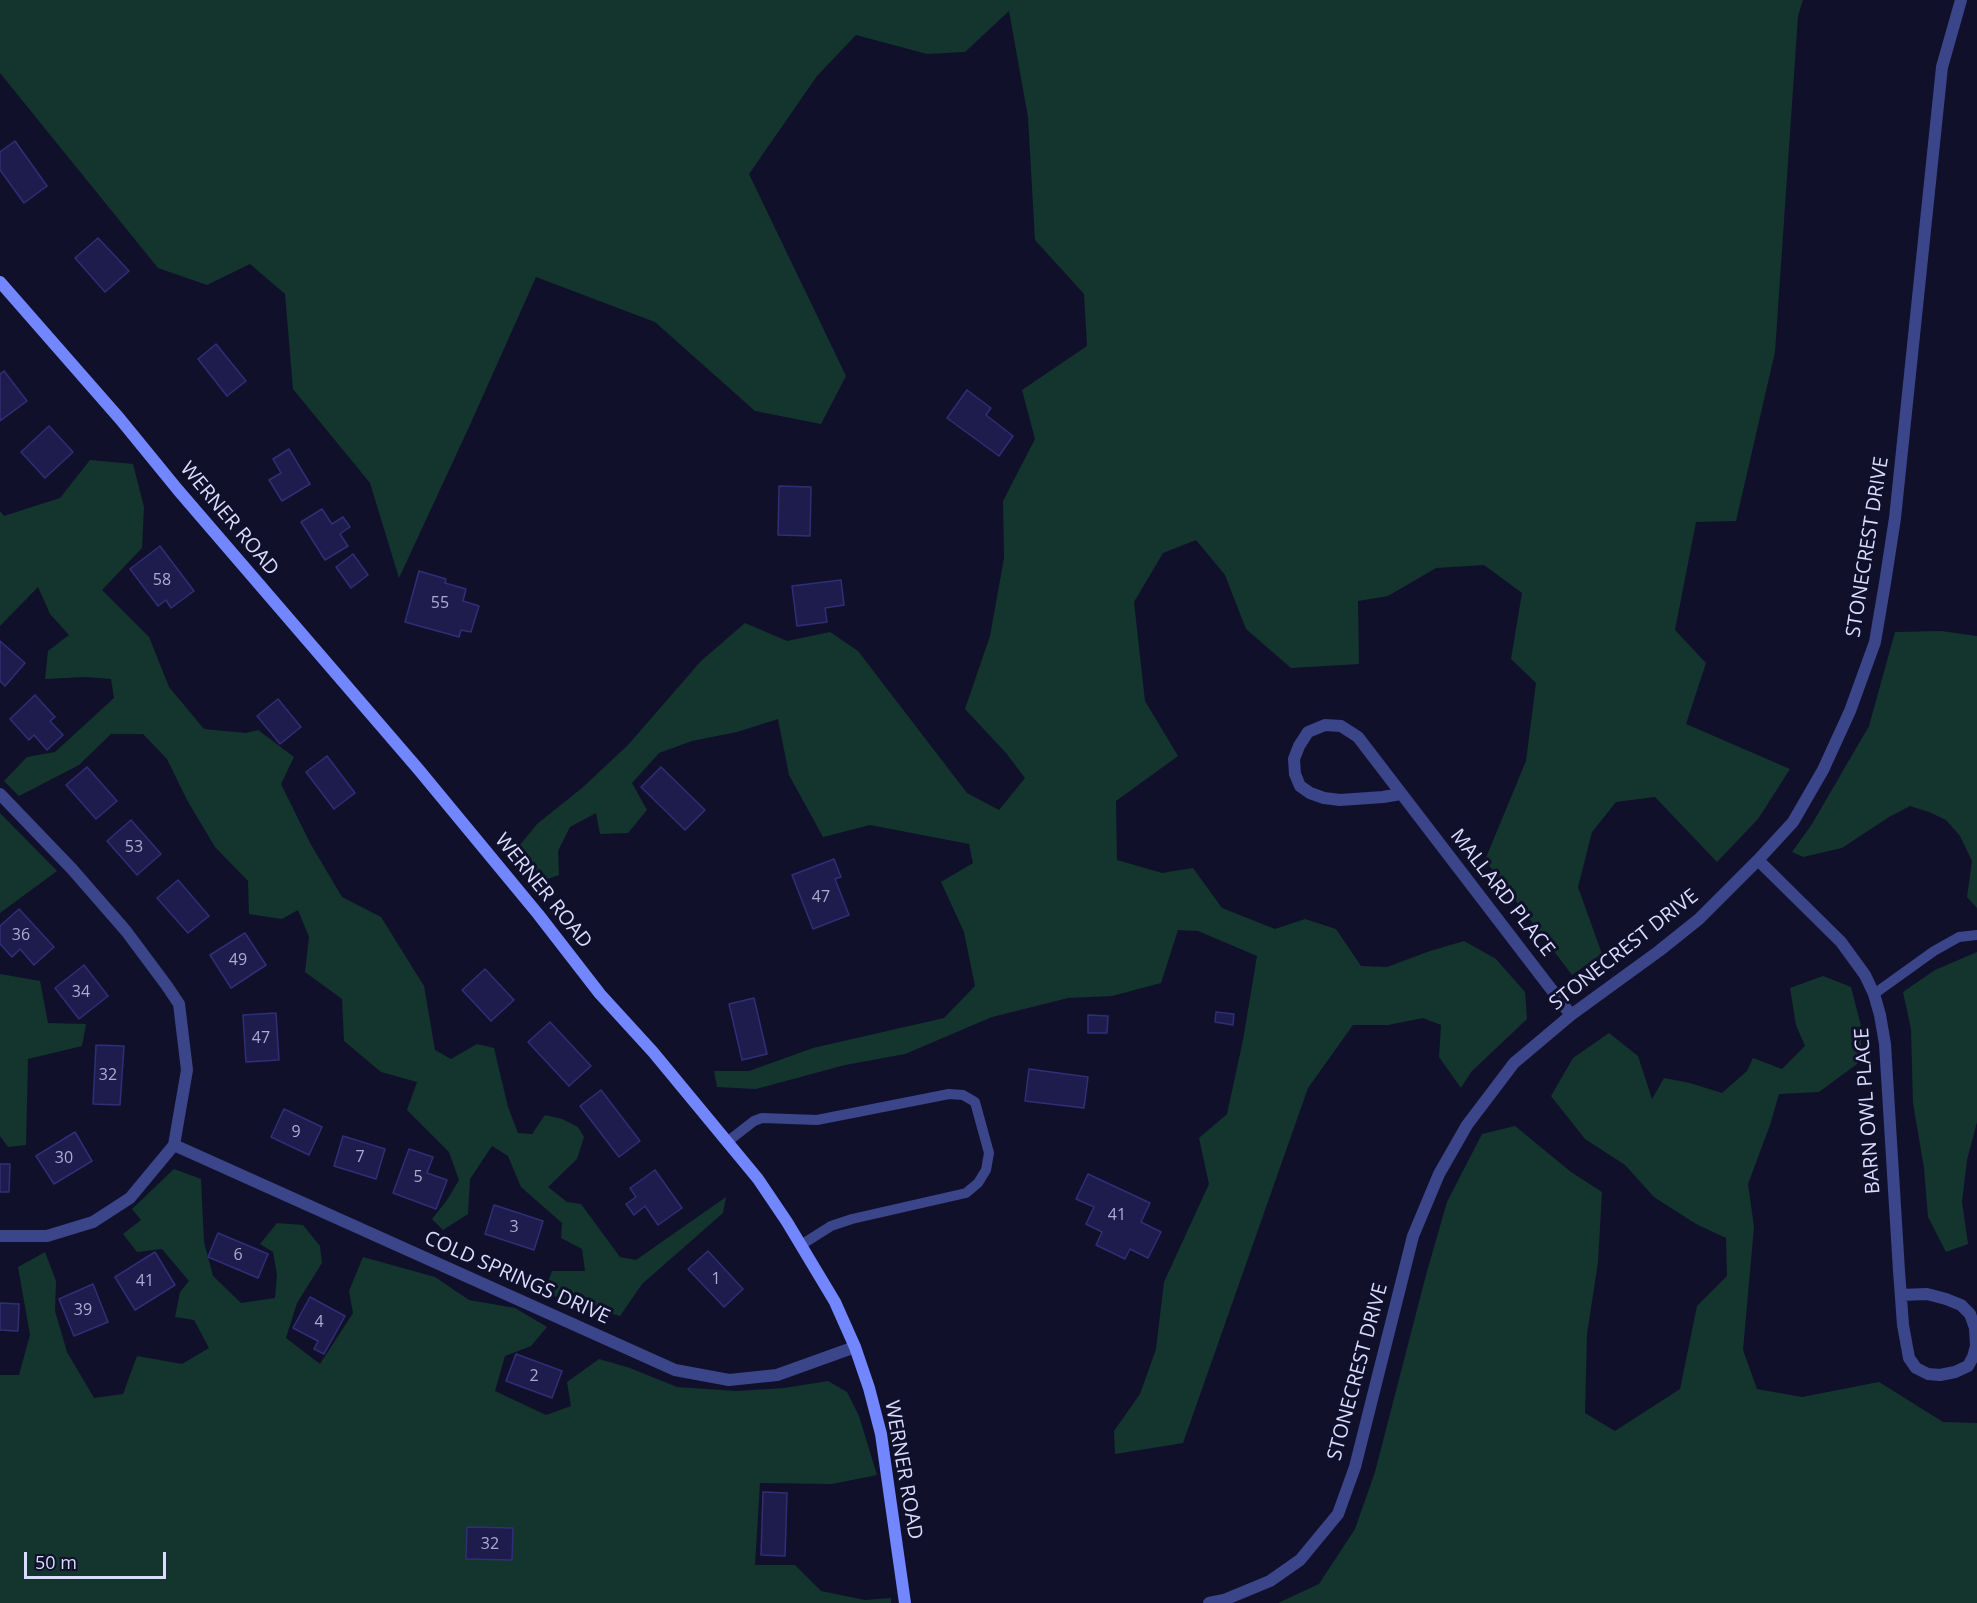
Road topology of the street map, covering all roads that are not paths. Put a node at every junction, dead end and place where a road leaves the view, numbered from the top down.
1 (1961, 0) edge
2 (0, 282) edge
3 (0, 794) edge
4 (1401, 794) junction
5 (1758, 860) junction
6 (1977, 935) edge
7 (1874, 994) junction
8 (1571, 1016) junction
9 (727, 1142) junction
10 (174, 1145) junction
11 (0, 1236) edge
12 (801, 1245) junction
13 (1901, 1295) junction
14 (855, 1347) junction
15 (905, 1603) edge
16 (1209, 1603) edge

1 - 5 street, STONECREST DRIVE
2 - 9 street, WERNER ROAD
3 - 10 street
4 - 4 street, MALLARD PLACE
4 - 8 street, MALLARD PLACE
5 - 7 street, BARN OWL PLACE
5 - 8 street, STONECREST DRIVE
6 - 7 lane
7 - 13 street, BARN OWL PLACE
8 - 16 street, STONECREST DRIVE
9 - 12 street, WERNER ROAD
9 - 12 lane
10 - 11 street
10 - 14 street, COLD SPRINGS DRIVE
12 - 14 street, WERNER ROAD
13 - 13 street, BARN OWL PLACE
14 - 15 street, WERNER ROAD

